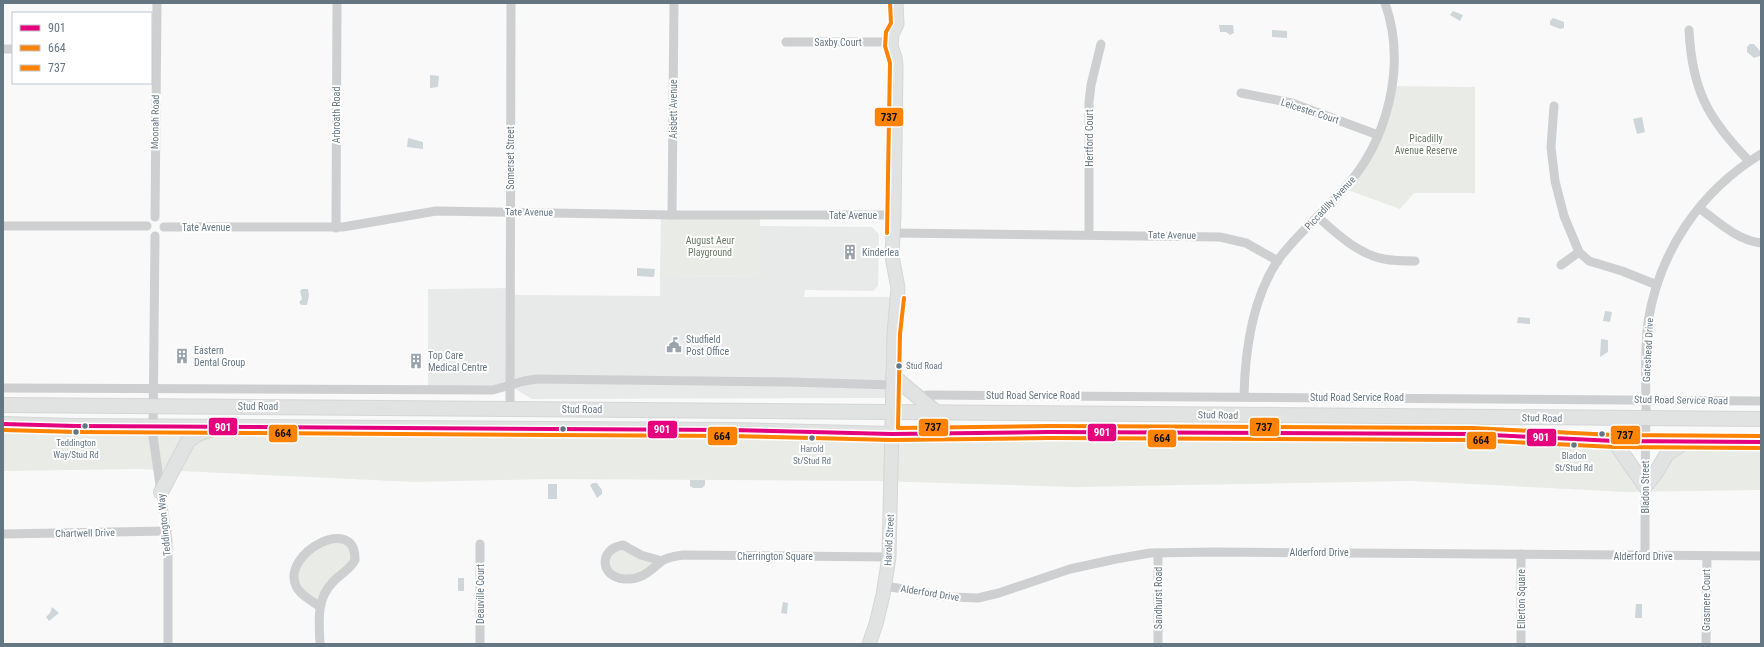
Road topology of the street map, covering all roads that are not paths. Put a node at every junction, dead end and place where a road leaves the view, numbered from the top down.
1 (157, 3) edge
2 (336, 3) edge
3 (511, 3) edge
4 (674, 3) edge
5 (896, 3) edge
6 (1385, 3) edge
7 (1689, 30) dead end
8 (786, 42) dead end
9 (891, 42) junction
10 (1101, 44) dead end
11 (154, 50) edge
12 (1241, 93) dead end
13 (1554, 106) dead end
14 (1378, 135) junction
15 (1761, 154) edge
16 (1749, 162) junction
17 (1699, 208) junction
18 (510, 212) junction
19 (672, 215) junction
20 (894, 215) junction
21 (1318, 217) junction
22 (155, 218) junction
23 (3, 226) edge
24 (147, 226) junction
25 (164, 227) junction
26 (336, 228) junction
27 (893, 233) junction
28 (1089, 234) junction
29 (155, 236) junction
30 (1761, 243) edge
31 (1579, 252) junction
32 (1278, 260) junction
33 (1415, 261) dead end
34 (1562, 265) dead end
35 (1657, 285) junction
36 (893, 380) junction
37 (510, 386) junction
38 (3, 388) edge
39 (154, 388) junction
40 (927, 395) dead end
41 (953, 395) junction
42 (1244, 396) junction
43 (1646, 400) junction
44 (1761, 400) edge
45 (3, 405) edge
46 (154, 406) junction
47 (510, 408) junction
48 (893, 412) junction
49 (936, 412) junction
50 (953, 412) junction
51 (1646, 418) junction
52 (1761, 419) edge
53 (3, 424) edge
54 (218, 426) junction
55 (153, 427) junction
56 (892, 434) junction
57 (1614, 441) junction
58 (1645, 441) junction
59 (1686, 441) junction
60 (1761, 442) edge
61 (1645, 486) junction
62 (161, 492) junction
63 (166, 531) junction
64 (3, 534) edge
65 (480, 544) dead end
66 (1158, 553) junction
67 (1521, 554) junction
68 (1645, 556) junction
69 (1707, 556) junction
70 (1761, 556) edge
71 (889, 557) junction
72 (662, 561) junction
73 (885, 586) junction
74 (319, 606) junction
75 (168, 644) edge
76 (320, 644) edge
77 (480, 644) edge
78 (868, 644) edge
79 (1158, 644) edge
80 (1521, 644) edge
81 (1706, 644) edge

1 - 11 street, Moonah Road
2 - 26 street, Arbroath Road
3 - 18 street, Somerset Street
4 - 19 street, Aisbett Avenue
5 - 9 street
6 - 14 street, Piccadilly Avenue
7 - 16 street
8 - 9 street, Saxby Court
9 - 20 street, Harold Street
10 - 28 street, Hertford Court
11 - 22 street, Moonah Road
12 - 14 street, Leicester Court
13 - 31 street
14 - 21 street, Piccadilly Avenue
15 - 16 street, Gateshead Drive
16 - 17 street, Gateshead Drive
17 - 30 street
17 - 35 street, Gateshead Drive
18 - 19 street, Tate Avenue
18 - 26 street, Tate Avenue
18 - 37 street, Somerset Street
19 - 20 street, Tate Avenue
20 - 27 street, Harold Street
21 - 32 street, Piccadilly Avenue
21 - 33 street
22 - 24 street
22 - 25 street
23 - 24 street
24 - 29 street
25 - 26 street, Tate Avenue
25 - 29 street
27 - 28 street, Tate Avenue
27 - 36 street, Harold Street
28 - 32 street, Tate Avenue
29 - 39 street
31 - 34 street
31 - 35 street
32 - 42 street, Piccadilly Avenue
35 - 43 street, Gateshead Drive
36 - 37 street, Stud Road
36 - 48 street, Harold Street
36 - 49 main road
37 - 39 street, Stud Road
37 - 47 street, Somerset Street
38 - 39 street, Stud Road
39 - 46 street
40 - 41 street, Stud Road Service Road
41 - 42 street, Stud Road Service Road
41 - 50 street
42 - 43 street, Stud Road Service Road
43 - 44 street, Stud Road Service Road
43 - 51 street, Gateshead Drive
45 - 46 main road, Stud Road
46 - 47 main road, Stud Road
46 - 55 street, Teddington Way
47 - 48 main road, Stud Road
48 - 49 main road, Stud Road
48 - 56 street, Harold Street
49 - 50 main road, Stud Road
50 - 51 main road, Stud Road
51 - 52 main road, Stud Road
51 - 58 street, Bladon Street
53 - 55 main road, Stud Road
54 - 55 main road, Stud Road
54 - 56 main road, Stud Road
54 - 62 main road
55 - 62 street, Teddington Way
56 - 57 main road, Stud Road
56 - 71 street, Harold Street
57 - 58 main road, Stud Road
57 - 61 main road
58 - 59 main road, Stud Road
58 - 61 street, Bladon Street
59 - 60 main road, Stud Road
59 - 61 main road
61 - 68 street, Bladon Street
62 - 63 street, Teddington Way
63 - 64 street, Chartwell Drive
63 - 75 street, Teddington Way
65 - 77 street, Deauville Court
66 - 67 street, Alderford Drive
66 - 73 street, Alderford Drive
66 - 79 street, Sandhurst Road
67 - 68 street, Alderford Drive
67 - 80 street, Ellerton Square
68 - 69 street, Alderford Drive
69 - 70 street, Alderford Drive
69 - 81 street, Grasmere Court
71 - 72 street, Cherrington Square
71 - 73 street, Harold Street
72 - 72 street, Cherrington Square
73 - 78 street, Harold Street
74 - 74 street
74 - 76 street

